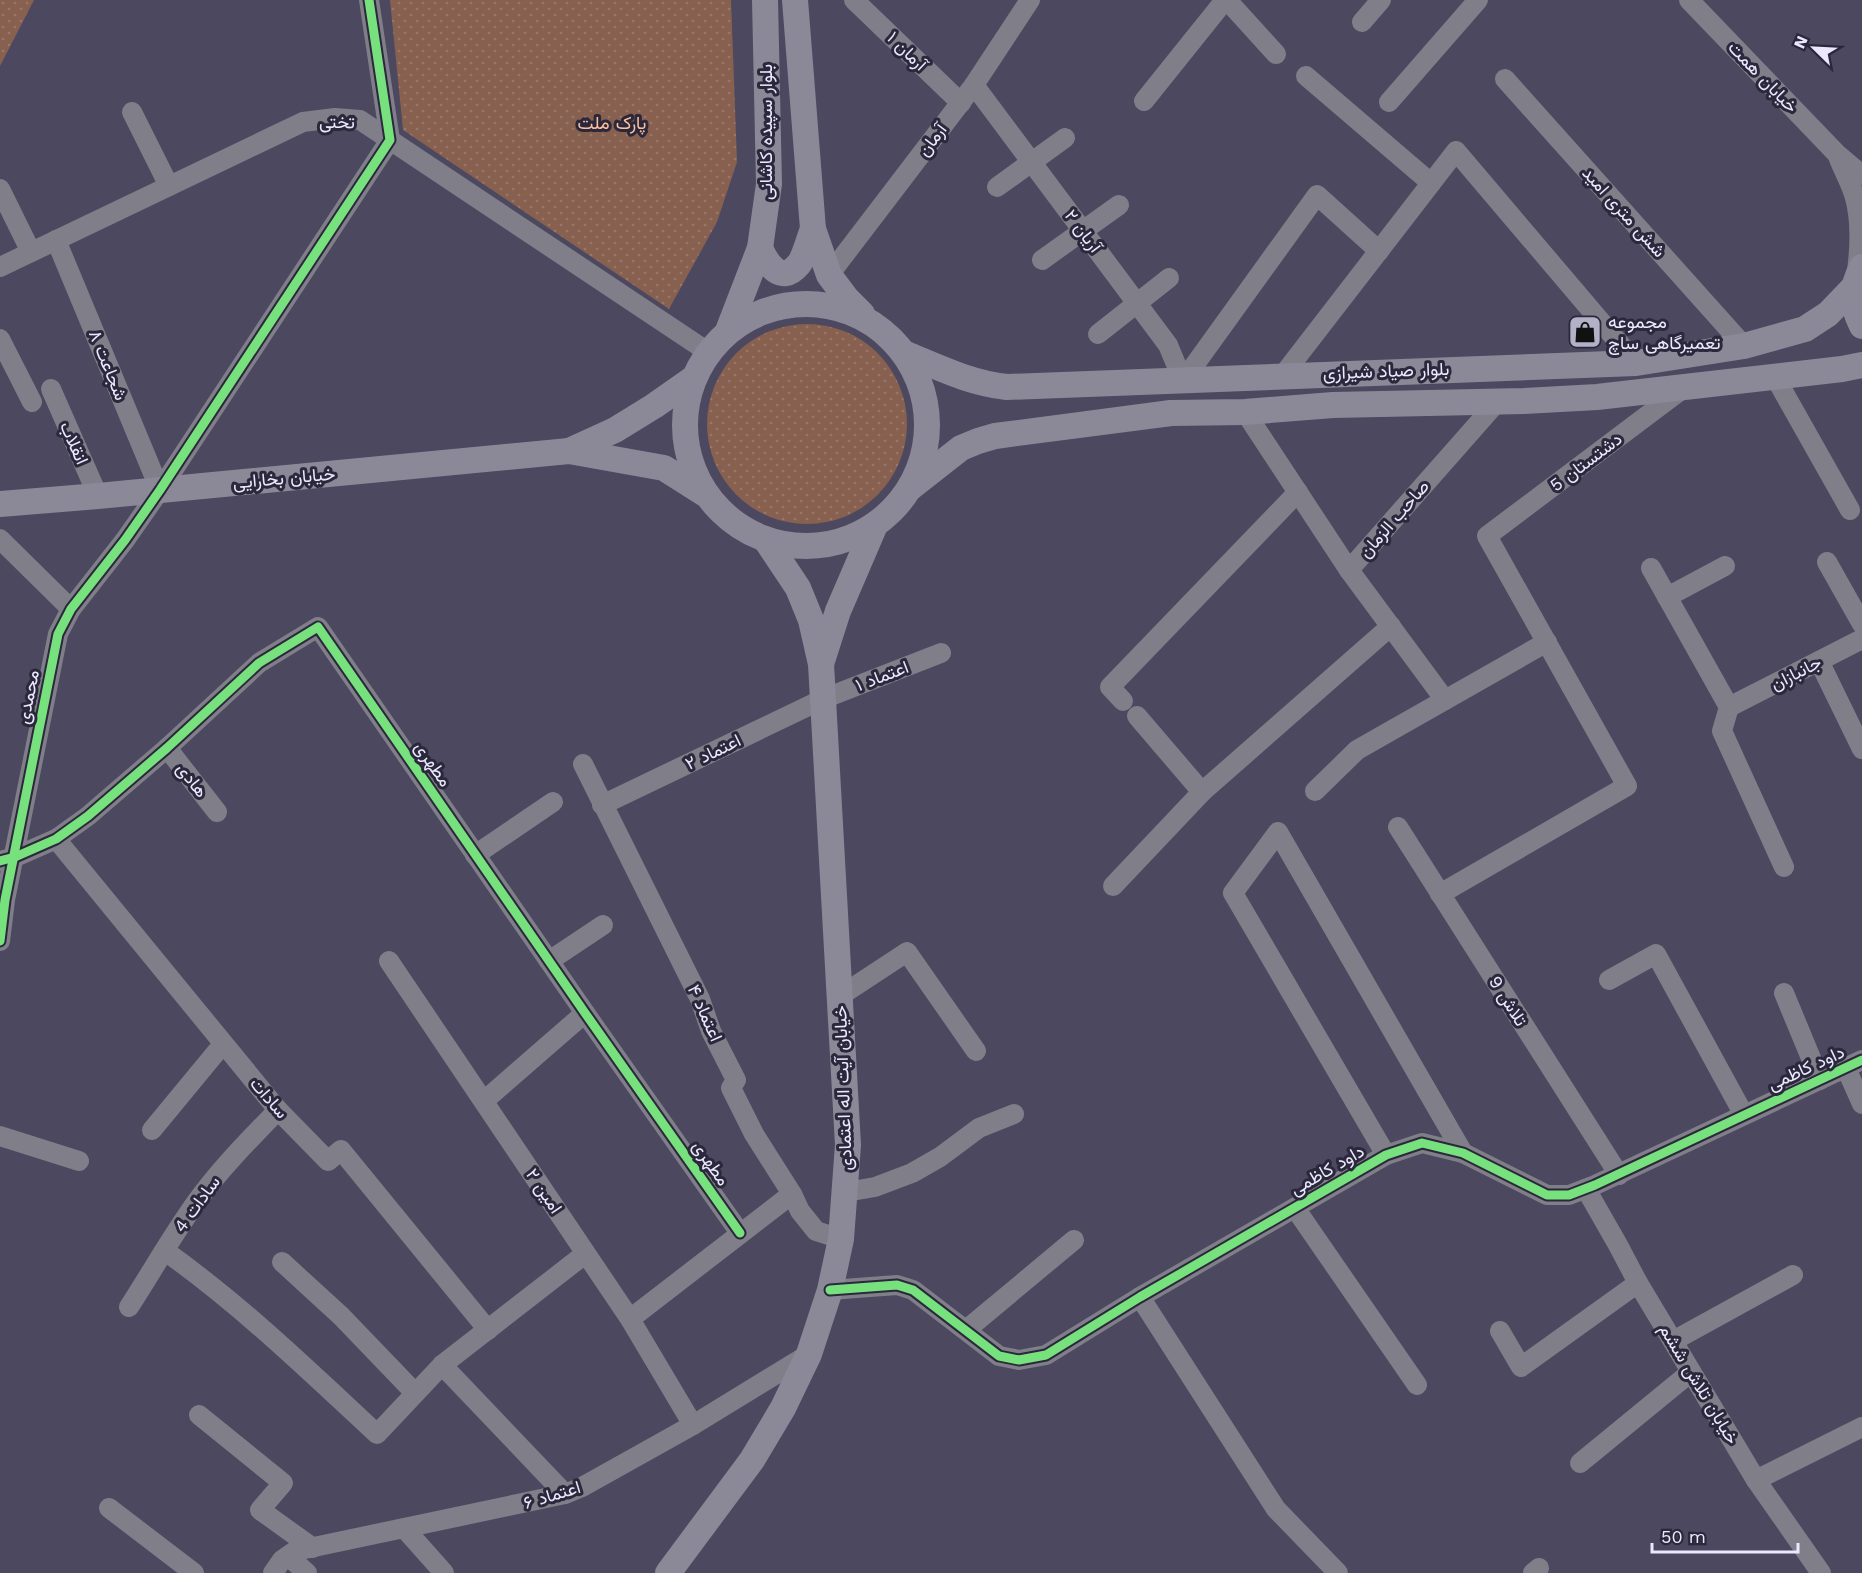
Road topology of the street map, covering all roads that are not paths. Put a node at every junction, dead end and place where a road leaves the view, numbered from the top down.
1 (369, 0) edge
2 (765, 0) edge
3 (795, 0) edge
4 (854, 0) edge
5 (1030, 0) edge
6 (1226, 0) edge
7 (1381, 0) edge
8 (1478, 0) edge
9 (1689, 0) edge
10 (1362, 22) dead end
11 (1276, 54) dead end
12 (1306, 76) dead end
13 (1505, 79) dead end
14 (974, 85) junction
15 (1144, 101) dead end
16 (1389, 102) dead end
17 (961, 103) junction
18 (132, 112) dead end
19 (1065, 138) dead end
20 (390, 140) junction
21 (1837, 154) junction
22 (1031, 162) junction
23 (1862, 176) edge
24 (1431, 183) junction
25 (169, 186) junction
26 (997, 187) dead end
27 (0, 189) edge
28 (1119, 206) dead end
29 (813, 229) junction
30 (1083, 231) junction
31 (56, 240) junction
32 (760, 248) junction
33 (1379, 251) junction
34 (31, 252) junction
35 (1041, 260) dead end
36 (0, 267) edge
37 (829, 275) junction
38 (1169, 278) dead end
39 (1857, 278) edge
40 (1136, 302) junction
41 (867, 318) junction
42 (1862, 327) edge
43 (728, 331) junction
44 (1098, 334) dead end
45 (0, 339) edge
46 (1744, 346) junction
47 (708, 352) junction
48 (906, 354) junction
49 (1636, 363) junction
50 (1862, 365) edge
51 (1283, 375) junction
52 (1775, 377) junction
53 (694, 378) junction
54 (1183, 381) junction
55 (1685, 387) junction
56 (51, 389) dead end
57 (1498, 401) junction
58 (32, 402) dead end
59 (1245, 412) junction
60 (569, 451) junction
61 (910, 488) junction
62 (160, 490) junction
63 (1298, 492) junction
64 (706, 494) junction
65 (98, 496) junction
66 (0, 504) edge
67 (1850, 510) dead end
68 (875, 525) junction
69 (0, 539) edge
70 (766, 540) junction
71 (1827, 562) dead end
72 (1725, 566) dead end
73 (1651, 568) dead end
74 (1349, 570) junction
75 (1667, 597) junction
76 (71, 609) junction
77 (1862, 624) edge
78 (1391, 627) junction
79 (1862, 639) edge
80 (1547, 642) junction
81 (941, 653) dead end
82 (1819, 661) junction
83 (821, 664) junction
84 (823, 699) junction
85 (1445, 700) junction
86 (1123, 701) dead end
87 (1730, 707) junction
88 (1137, 716) dead end
89 (167, 748) junction
90 (1862, 748) edge
91 (583, 764) dead end
92 (1315, 791) dead end
93 (1202, 792) junction
94 (554, 802) dead end
95 (602, 805) junction
96 (217, 812) dead end
97 (1398, 827) dead end
98 (56, 839) junction
99 (475, 855) junction
100 (7, 859) edge
101 (1784, 867) dead end
102 (1113, 886) dead end
103 (1440, 894) junction
104 (603, 925) dead end
105 (0, 941) edge
106 (389, 961) dead end
107 (549, 961) junction
108 (1609, 980) dead end
109 (1784, 993) dead end
110 (840, 996) junction
111 (585, 1013) junction
112 (224, 1044) junction
113 (976, 1051) dead end
114 (1854, 1064) edge
115 (1820, 1080) junction
116 (484, 1101) junction
117 (1862, 1104) edge
118 (278, 1110) junction
119 (1014, 1114) dead end
120 (1744, 1115) junction
121 (152, 1130) dead end
122 (0, 1136) edge
123 (1463, 1153) junction
124 (1386, 1155) junction
125 (79, 1161) dead end
126 (1618, 1174) junction
127 (1586, 1189) junction
128 (846, 1192) junction
129 (792, 1194) junction
130 (1295, 1208) junction
131 (740, 1233) junction
132 (841, 1239) junction
133 (1074, 1240) dead end
134 (165, 1251) junction
135 (585, 1254) junction
136 (282, 1262) dead end
137 (1793, 1275) dead end
138 (1638, 1283) junction
139 (830, 1290) junction
140 (1140, 1297) junction
141 (129, 1307) dead end
142 (630, 1319) junction
143 (488, 1330) junction
144 (966, 1330) junction
145 (1500, 1331) dead end
146 (1673, 1341) junction
147 (809, 1354) junction
148 (442, 1365) junction
149 (1691, 1372) junction
150 (1417, 1385) dead end
151 (415, 1393) junction
152 (200, 1415) dead end
153 (693, 1425) junction
154 (1862, 1427) edge
155 (1580, 1463) dead end
156 (1756, 1480) junction
157 (565, 1494) junction
158 (109, 1508) dead end
159 (405, 1528) junction
160 (313, 1548) junction
161 (288, 1556) junction
162 (194, 1573) edge
163 (273, 1573) edge
164 (307, 1573) edge
165 (444, 1573) edge
166 (668, 1573) edge
167 (1338, 1573) edge
168 (1821, 1573) edge

1 - 20 street
2 - 32 main road, بلوار سپیده کاشانی
3 - 29 main road, بلوار سپیده کاشانی
4 - 17 street, آرمان ۱
5 - 14 street, آرمان
6 - 11 street
6 - 15 street
7 - 10 street
8 - 16 street
9 - 21 street, خیابان همت
12 - 24 street
13 - 46 street, شش متری امید
14 - 17 street, آرمان
14 - 22 street, آریان ۲
17 - 37 street, آرمان
18 - 25 street
19 - 22 street
20 - 25 street, تختی
20 - 47 street, تختی
20 - 62 street, محمدی
21 - 23 street, خیابان همت
21 - 39 street
22 - 26 street
22 - 30 street, آریان ۲
24 - 33 street
24 - 49 street
25 - 31 street, تختی
27 - 34 street
28 - 30 street
29 - 32 main road
29 - 37 main road, بلوار سپیده کاشانی
30 - 35 street
30 - 40 street, آریان ۲
31 - 34 street, تختی
31 - 62 street, شجاعت ۸
32 - 43 main road, بلوار سپیده کاشانی
33 - 51 street
33 - 54 street
34 - 36 street, تختی
37 - 41 main road, بلوار سپیده کاشانی
38 - 40 street
39 - 42 main road
39 - 46 main road, بلوار صیاد شیرازی
40 - 44 street
40 - 54 street, آریان ۲
41 - 43 main road
41 - 48 main road
43 - 47 main road
45 - 58 street
46 - 49 main road, بلوار صیاد شیرازی
47 - 53 main road
48 - 54 main road, بلوار صیاد شیرازی
48 - 61 main road
49 - 51 main road, بلوار صیاد شیرازی
50 - 52 main road, بلوار صیاد شیرازی
51 - 54 main road, بلوار صیاد شیرازی
52 - 55 main road, بلوار صیاد شیرازی
52 - 67 street
53 - 60 main road, خیابان بخارایی
53 - 64 main road
55 - 57 main road, بلوار صیاد شیرازی
55 - 80 street, دشتستان 5
56 - 65 street, انقلاب
57 - 59 main road, بلوار صیاد شیرازی
57 - 74 street, صاحب الزمان
59 - 61 main road, بلوار صیاد شیرازی
59 - 63 street
60 - 62 main road, خیابان بخارایی
60 - 64 main road, خیابان بخارایی
61 - 68 main road
62 - 65 main road, خیابان بخارایی
62 - 76 street, محمدی
63 - 74 street
63 - 86 street
64 - 70 main road
65 - 66 main road, خیابان بخارایی
68 - 70 main road
68 - 83 main road
69 - 76 street
70 - 83 main road
71 - 77 street
72 - 75 street
73 - 75 street
74 - 78 street, صاحب الزمان
75 - 87 street
76 - 100 street, محمدی
78 - 85 street, صاحب الزمان
78 - 93 street
79 - 82 street, جانبازان
80 - 85 street
80 - 103 street
81 - 84 street, اعتماد ۱
82 - 87 street, جانبازان
82 - 90 street
83 - 84 main road, خیابان آیت اله اعتمادی
84 - 95 street, اعتماد ۲
84 - 110 main road, خیابان آیت اله اعتمادی
85 - 92 street
87 - 101 street
88 - 93 street
89 - 96 street, هادی
89 - 98 street, مطهری
89 - 99 street, مطهری
91 - 95 street, اعتماد ۴
93 - 102 street
94 - 99 street
95 - 129 street, اعتماد ۴
97 - 103 street, تلاش 9
98 - 100 street, مطهری
98 - 112 street, سادات
99 - 107 street, مطهری
100 - 105 street, محمدی
103 - 126 street, تلاش 9
104 - 107 street
106 - 116 street, امین ۲
107 - 111 street, مطهری
108 - 120 street
109 - 115 street
110 - 113 street
110 - 128 main road, خیابان آیت اله اعتمادی
111 - 116 street
111 - 131 street, مطهری
112 - 118 street, سادات
112 - 121 street
114 - 115 street, داود کاظمی
114 - 117 street
115 - 120 street, داود کاظمی
116 - 135 street, امین ۲
118 - 134 street, سادات 4
118 - 143 street, سادات
119 - 128 street
120 - 126 street, داود کاظمی
122 - 125 street
123 - 124 street, داود کاظمی
123 - 124 street
123 - 127 street, داود کاظمی
124 - 130 street, داود کاظمی
126 - 127 street, داود کاظمی
127 - 138 street, خیابان تلاش ششم
128 - 132 main road, خیابان آیت اله اعتمادی
129 - 131 street
129 - 132 street, اعتماد ۴
130 - 140 street, داود کاظمی
130 - 150 street
131 - 142 street
132 - 139 main road, خیابان آیت اله اعتمادی
133 - 144 street
134 - 141 street, سادات 4
134 - 151 street
135 - 142 street, امین ۲
135 - 143 street
136 - 151 street
137 - 146 street
138 - 145 street
138 - 146 street, خیابان تلاش ششم
139 - 144 street, داود کاظمی
139 - 147 main road, خیابان آیت اله اعتمادی
140 - 144 street, داود کاظمی
140 - 167 street
142 - 153 street, امین ۲
143 - 148 street
146 - 149 street, خیابان تلاش ششم
147 - 153 street, اعتماد ۶
147 - 166 main road, خیابان آیت اله اعتمادی
148 - 151 street
148 - 157 street
149 - 155 street
149 - 156 street, خیابان تلاش ششم
152 - 160 street
153 - 157 street, اعتماد ۶
154 - 156 street
156 - 168 street, خیابان تلاش ششم
157 - 159 street, اعتماد ۶
158 - 162 street
159 - 160 street, اعتماد ۶
159 - 165 street
160 - 161 street, اعتماد ۶
161 - 163 street
161 - 164 street

